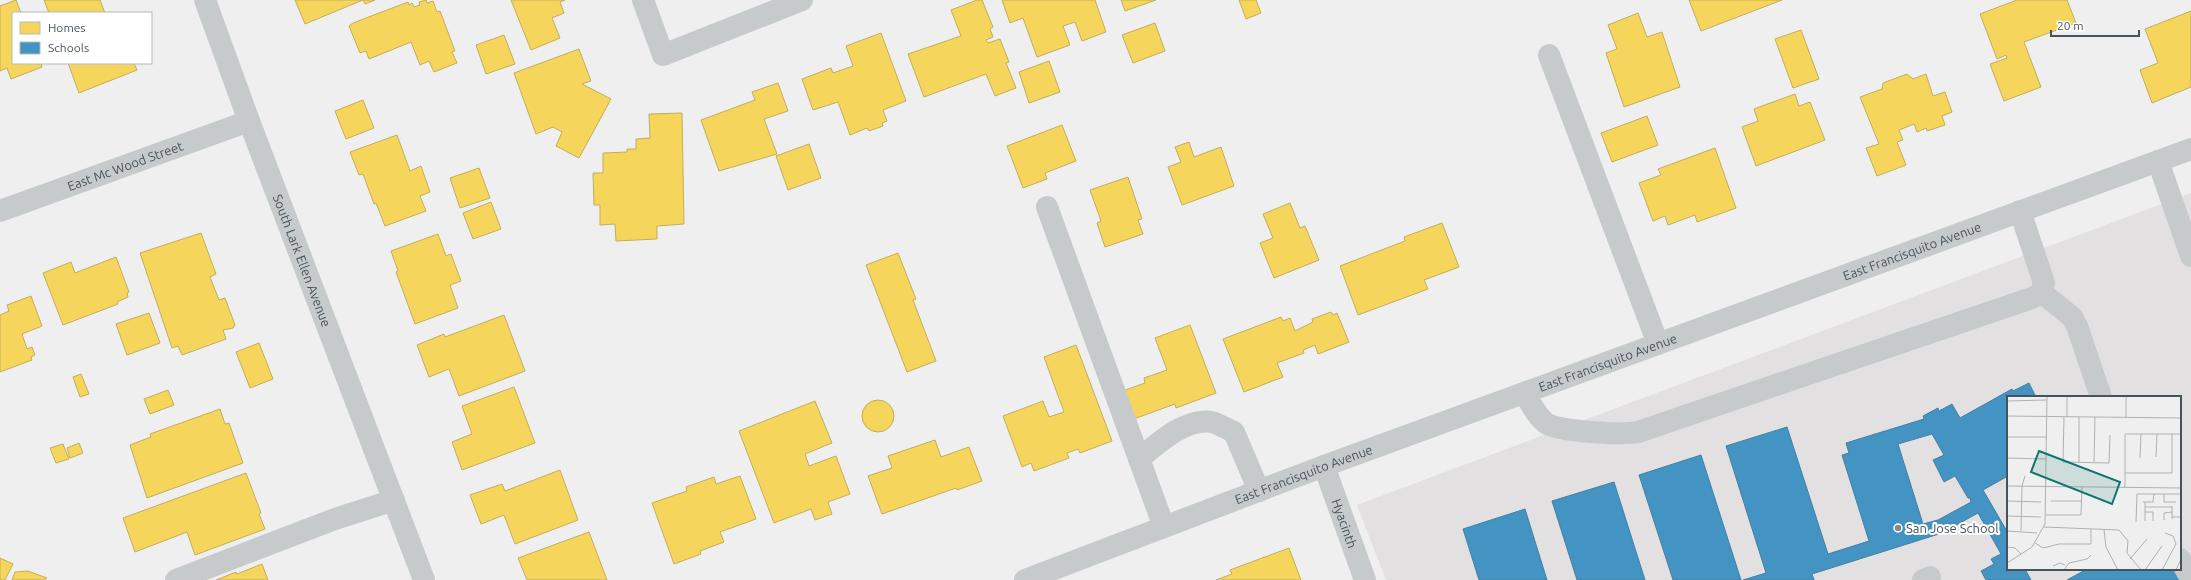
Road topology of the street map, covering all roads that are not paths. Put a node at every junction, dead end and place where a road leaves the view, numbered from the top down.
1 (205, 0) edge
2 (643, 0) edge
3 (802, 0) edge
4 (1549, 55) dead end
5 (249, 121) junction
6 (2191, 148) edge
7 (2158, 161) junction
8 (1047, 207) dead end
9 (0, 211) edge
10 (2020, 211) junction
11 (2191, 256) edge
12 (2041, 292) junction
13 (1658, 344) junction
14 (1524, 393) junction
15 (2101, 396) edge
16 (1139, 459) junction
17 (1324, 466) junction
18 (1258, 491) junction
19 (394, 500) junction
20 (1164, 527) junction
21 (2181, 560) edge
22 (176, 580) edge
23 (424, 580) edge
24 (1025, 580) edge
25 (1365, 580) edge
26 (2191, 580) edge

1 - 5 street, South Lark Ellen Avenue
2 - 3 street
4 - 13 street
5 - 9 street, East Mc Wood Street
5 - 19 street, South Lark Ellen Avenue
6 - 7 street, East Francisquito Avenue
7 - 10 street, East Francisquito Avenue
7 - 11 street
8 - 16 street
10 - 12 street
10 - 13 street, East Francisquito Avenue
12 - 14 street
12 - 15 street
13 - 14 street, East Francisquito Avenue
14 - 17 street, East Francisquito Avenue
16 - 18 street
16 - 20 street
17 - 18 street, East Francisquito Avenue
17 - 25 street, Hyacinth
18 - 20 street, East Francisquito Avenue
19 - 22 street
19 - 23 street, South Lark Ellen Avenue
20 - 24 street, East Francisquito Avenue
21 - 26 street

